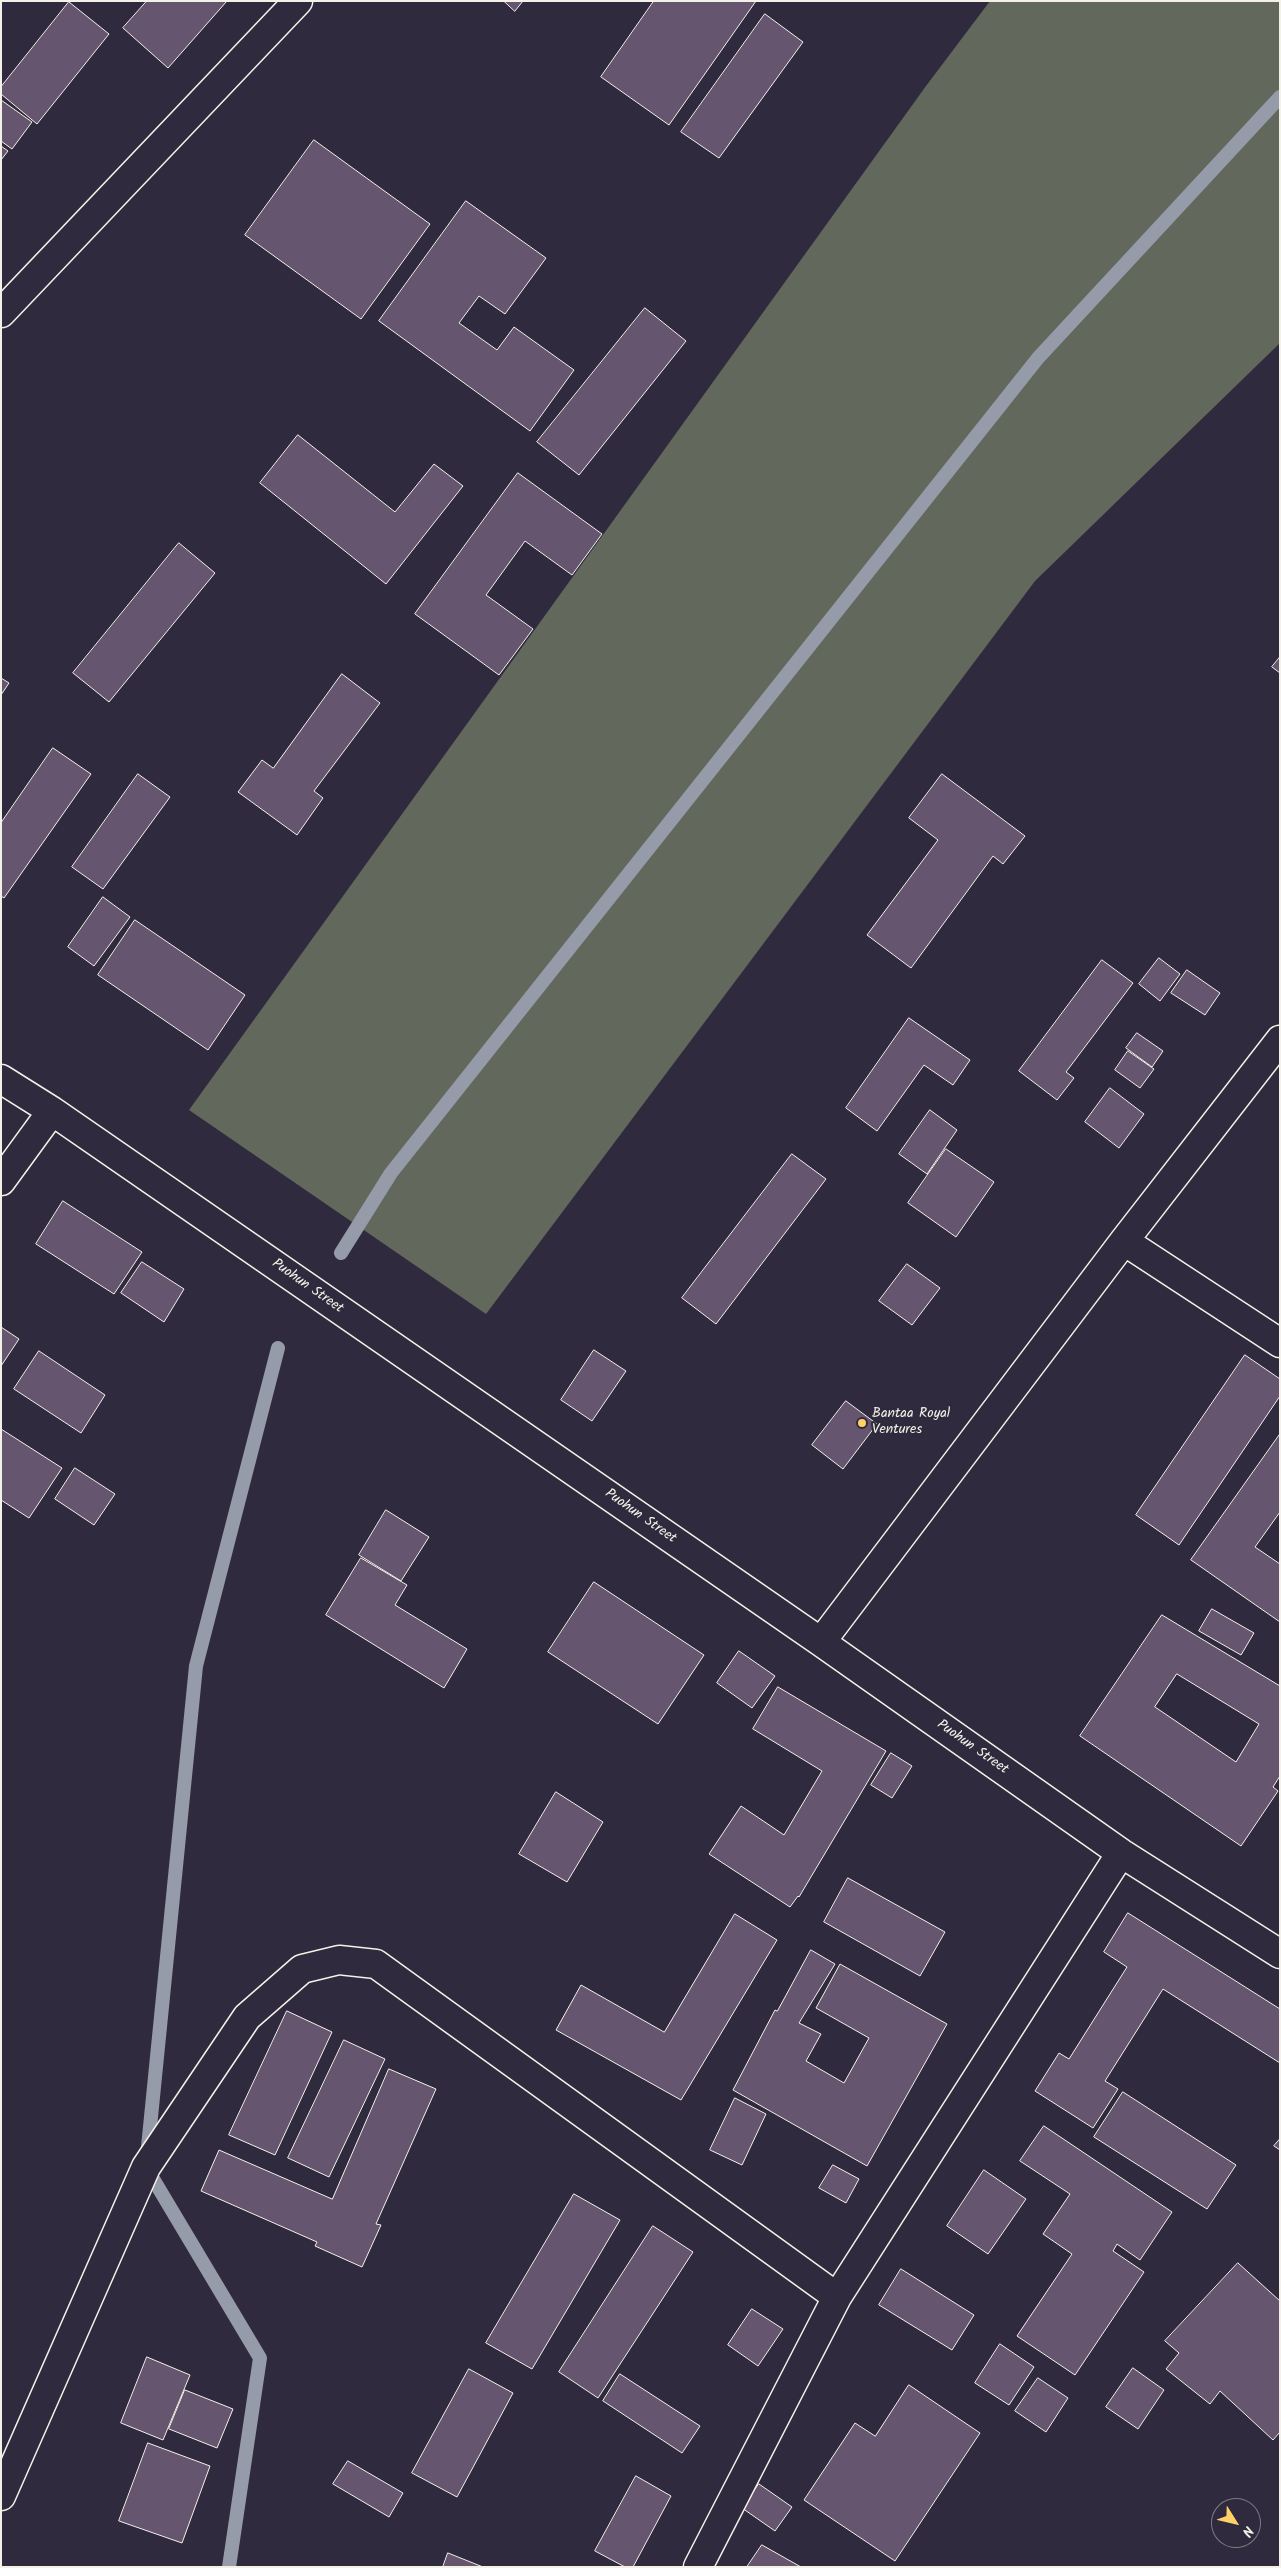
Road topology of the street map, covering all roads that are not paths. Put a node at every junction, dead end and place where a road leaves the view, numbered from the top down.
1 (298, 1) edge
2 (1, 313) edge
3 (1280, 1040) edge
4 (1, 1078) edge
5 (52, 1111) junction
6 (1, 1181) edge
7 (1124, 1242) junction
8 (1280, 1344) edge
9 (821, 1642) junction
10 (1121, 1853) junction
11 (1280, 1954) edge
12 (837, 2297) junction
13 (1, 2496) edge
14 (698, 2567) edge

1 - 2 street
3 - 7 street
4 - 5 street, Puohun Street
5 - 6 street
5 - 9 street, Puohun Street
7 - 8 street
7 - 9 street
9 - 10 street, Puohun Street
10 - 11 street, Puohun Street
10 - 12 street
12 - 13 street
12 - 14 street

